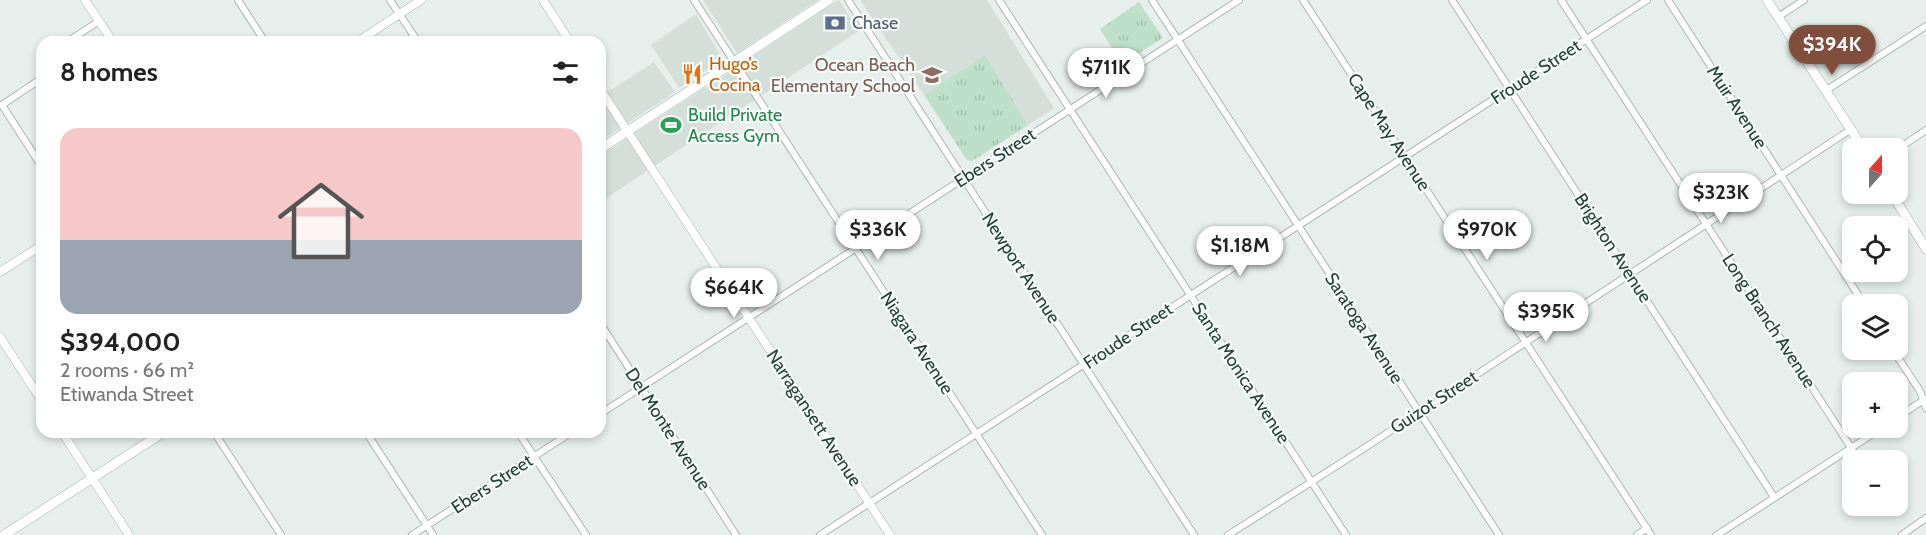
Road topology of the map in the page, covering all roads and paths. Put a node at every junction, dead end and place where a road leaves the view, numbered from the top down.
1 (85, 0) edge
2 (238, 0) edge
3 (390, 0) edge
4 (421, 0) edge
5 (543, 0) edge
6 (694, 0) edge
7 (830, 0) edge
8 (848, 0) edge
9 (999, 0) edge
10 (1152, 0) edge
11 (1239, 0) edge
12 (1304, 0) edge
13 (1452, 0) edge
14 (1561, 0) edge
15 (1647, 0) edge
16 (1668, 0) edge
17 (1767, 0) edge
18 (1804, 0) edge
19 (400, 14) junction
20 (1778, 17) junction
21 (99, 21) junction
22 (1926, 26) edge
23 (77, 36) edge
24 (109, 36) edge
25 (261, 36) edge
26 (366, 36) edge
27 (414, 36) edge
28 (566, 36) edge
29 (1177, 39) junction
30 (1586, 39) junction
31 (735, 61) junction
32 (36, 82) edge
33 (1509, 90) junction
34 (1825, 91) junction
35 (606, 98) edge
36 (1070, 108) junction
37 (1850, 130) junction
38 (1926, 130) edge
39 (627, 131) junction
40 (1856, 138) edge
41 (1908, 142) edge
42 (606, 145) edge
43 (36, 157) edge
44 (1405, 157) junction
45 (1780, 175) junction
46 (962, 179) junction
47 (1899, 204) edge
48 (1706, 224) junction
49 (1297, 226) junction
50 (1923, 236) edge
51 (855, 248) junction
52 (36, 249) edge
53 (1926, 249) edge
54 (0, 272) edge
55 (1630, 274) junction
56 (1190, 294) junction
57 (1857, 294) edge
58 (748, 317) junction
59 (606, 332) edge
60 (0, 337) edge
61 (1526, 343) junction
62 (1900, 360) edge
63 (1084, 365) junction
64 (641, 387) junction
65 (36, 392) edge
66 (1925, 399) edge
67 (1926, 408) edge
68 (606, 410) edge
69 (1908, 410) edge
70 (1418, 411) junction
71 (977, 434) junction
72 (66, 438) edge
73 (155, 438) edge
74 (218, 438) edge
75 (370, 438) edge
76 (522, 438) edge
77 (563, 438) edge
78 (1866, 438) edge
79 (1851, 448) junction
80 (534, 457) junction
81 (92, 478) junction
82 (1311, 481) junction
83 (1774, 497) junction
84 (869, 503) junction
85 (1926, 518) edge
86 (426, 525) junction
87 (1647, 528) junction
88 (4, 535) edge
89 (129, 535) edge
90 (281, 535) edge
91 (412, 535) edge
92 (433, 535) edge
93 (586, 535) edge
94 (736, 535) edge
95 (820, 535) edge
96 (890, 535) edge
97 (1042, 535) edge
98 (1194, 535) edge
99 (1228, 535) edge
100 (1346, 535) edge
101 (1499, 535) edge
102 (1637, 535) edge
103 (1652, 535) edge
104 (1717, 535) edge
105 (1902, 535) edge

1 - 21 street
2 - 25 street
3 - 19 street
4 - 19 street
5 - 28 street
6 - 31 street, Niagara Avenue
7 - 31 main road
8 - 46 street, Newport Avenue
9 - 36 street, Santa Monica Avenue
10 - 29 street, Saratoga Avenue
11 - 29 street, Ebers Street
12 - 44 street, Cape May Avenue
13 - 33 street, Brighton Avenue
14 - 30 street, Long Branch Avenue
15 - 30 street, Froude Street
16 - 45 street, Muir Avenue
17 - 20 main road
18 - 20 street
19 - 26 street
19 - 27 street
20 - 34 main road
21 - 23 street
21 - 24 street
22 - 34 street
29 - 36 street, Ebers Street
29 - 49 street, Saratoga Avenue
30 - 33 street, Froude Street
30 - 48 street, Long Branch Avenue
31 - 39 main road
31 - 51 street, Niagara Avenue
32 - 43 street
33 - 44 street, Froude Street
33 - 55 street, Brighton Avenue
34 - 37 main road
35 - 39 street, Narragansett Avenue
36 - 46 street, Ebers Street
36 - 56 street, Santa Monica Avenue
37 - 40 main road
37 - 45 street, Guizot Street
38 - 41 street
39 - 42 main road
39 - 58 street, Narragansett Avenue
44 - 49 street, Froude Street
44 - 61 street, Cape May Avenue
45 - 48 street, Guizot Street
45 - 57 street, Muir Avenue
46 - 51 street, Ebers Street
46 - 63 street, Newport Avenue
47 - 50 main road
48 - 55 street, Guizot Street
48 - 79 street, Long Branch Avenue
49 - 56 street, Froude Street
49 - 70 street, Saratoga Avenue
50 - 53 main road
51 - 58 street, Ebers Street
51 - 71 street, Niagara Avenue
52 - 54 street
55 - 61 street, Guizot Street
55 - 83 street, Brighton Avenue
56 - 63 street, Froude Street
56 - 82 street, Santa Monica Avenue
58 - 64 street, Ebers Street
58 - 84 street, Narragansett Avenue
59 - 64 street, Del Monte Avenue
60 - 65 street
61 - 70 street, Guizot Street
61 - 87 street, Cape May Avenue
62 - 66 street
63 - 71 street, Froude Street
63 - 98 street, Newport Avenue
64 - 68 street, Ebers Street
64 - 94 street, Del Monte Avenue
66 - 67 street
66 - 69 street
70 - 82 street, Guizot Street
70 - 101 street, Saratoga Avenue
71 - 84 street, Froude Street
71 - 97 street, Niagara Avenue
72 - 81 street
73 - 81 main road
74 - 90 street
75 - 86 street
76 - 80 street
77 - 80 street, Ebers Street
78 - 79 street
79 - 83 street
80 - 86 street, Ebers Street
80 - 93 street
81 - 88 main road
81 - 89 street
82 - 99 street, Guizot Street
82 - 100 street, Santa Monica Avenue
83 - 104 street
84 - 95 street, Froude Street
84 - 96 street, Narragansett Avenue
85 - 105 street
86 - 91 street, Ebers Street
86 - 92 street
87 - 102 street
87 - 103 street, Cape May Avenue

